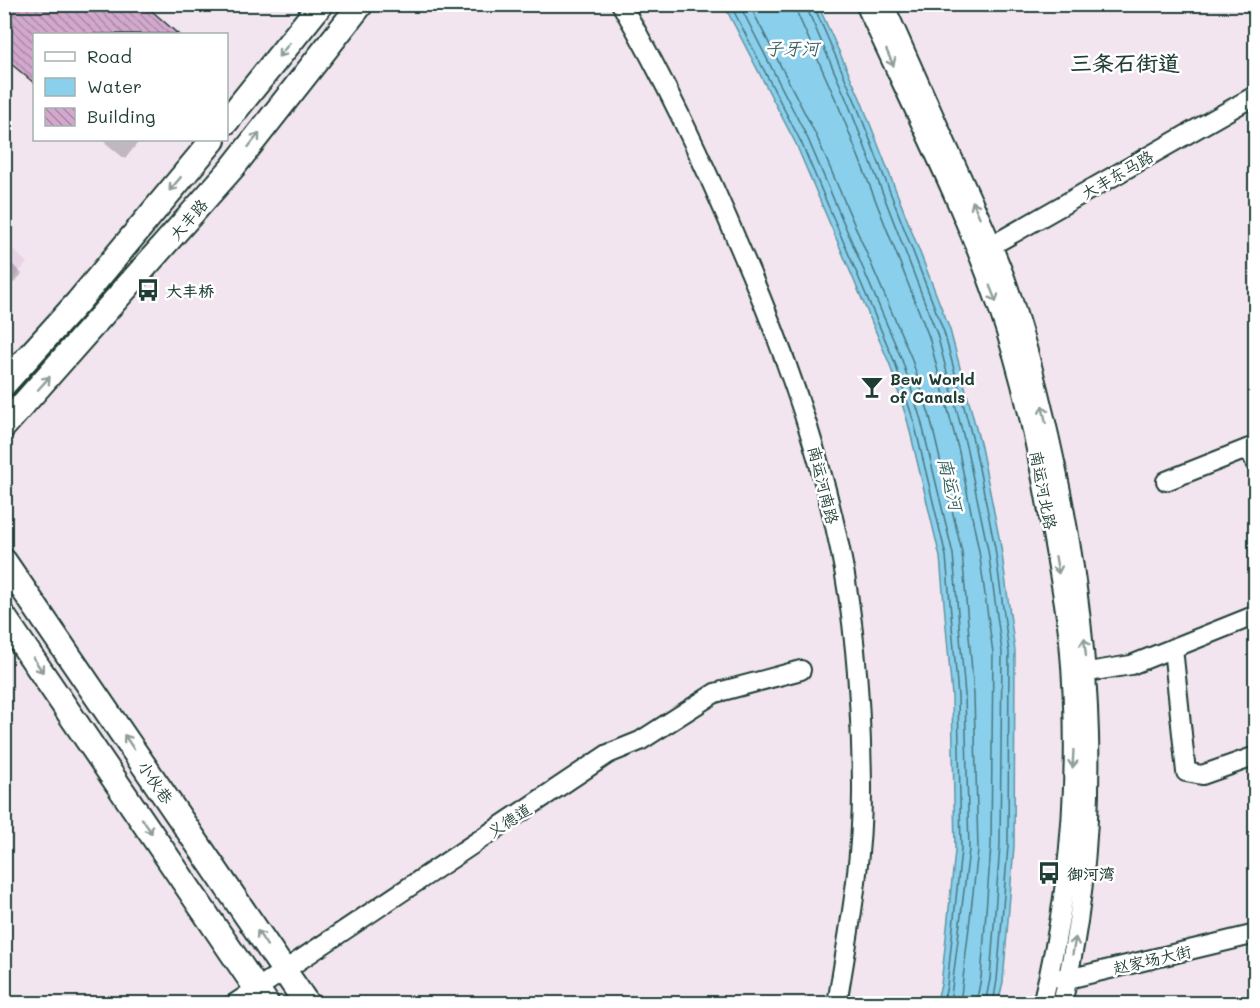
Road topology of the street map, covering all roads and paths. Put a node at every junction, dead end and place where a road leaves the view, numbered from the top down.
1 (321, 4) edge
2 (361, 4) edge
3 (621, 4) edge
4 (866, 4) edge
5 (884, 4) edge
6 (1256, 95) edge
7 (228, 120) edge
8 (211, 142) edge
9 (233, 166) junction
10 (985, 249) junction
11 (4, 384) edge
12 (4, 426) edge
13 (1256, 465) edge
14 (1166, 481) dead end
15 (4, 561) edge
16 (1256, 615) edge
17 (4, 617) edge
18 (1173, 648) junction
19 (801, 670) dead end
20 (1080, 674) junction
21 (1256, 756) edge
22 (1256, 934) edge
23 (283, 969) junction
24 (1049, 976) junction
25 (1068, 979) junction
26 (262, 996) edge
27 (234, 1004) edge
28 (307, 1004) edge
29 (837, 1004) edge
30 (1042, 1004) edge
31 (1062, 1004) edge

1 -> 7 main road
9 -> 2 main road, 大丰路
3 - 29 street, 南运河南路
4 -> 10 street, 南运河北路
10 -> 5 street, 南运河北路
6 - 10 street, 大丰东马路
8 - 9 main road
8 -> 11 main road, 大丰路
12 -> 9 main road, 大丰路
10 - 20 street, 南运河北路
13 - 14 street
23 -> 15 main road, 小伙巷
16 - 18 street
17 -> 26 main road, 小伙巷
18 - 20 street
18 - 21 street
19 - 23 street, 义德道
20 -> 24 street, 南运河北路
25 -> 20 street, 南运河北路
22 - 25 street, 赵家场大街
23 - 26 street, 义德道
23 - 28 main road, 小伙巷
24 - 25 street, 赵家场大街
24 - 30 street, 南运河北路
25 - 31 street, 南运河北路
26 - 27 street, 义德道

